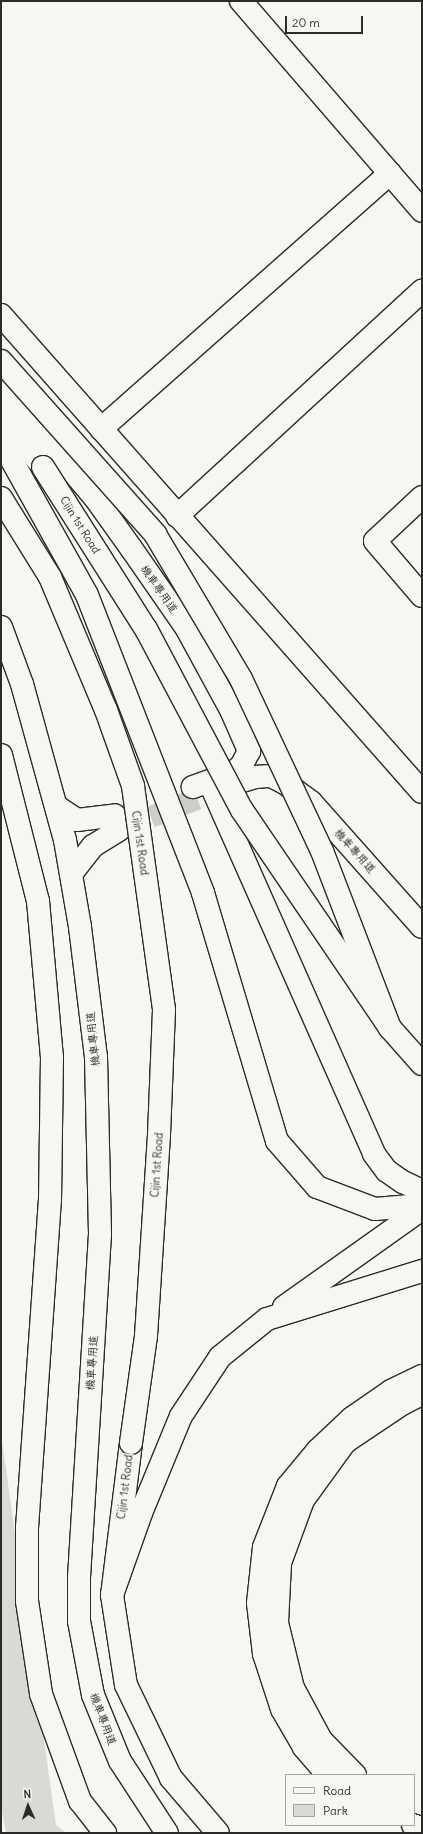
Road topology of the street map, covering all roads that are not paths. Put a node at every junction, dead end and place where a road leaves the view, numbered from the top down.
1 (241, 1) edge
2 (390, 174) junction
3 (422, 211) edge
4 (422, 291) edge
5 (1, 315) edge
6 (1, 361) edge
7 (1, 389) edge
8 (1, 414) edge
9 (101, 429) junction
10 (1, 441) edge
11 (1, 498) edge
12 (422, 498) edge
13 (177, 516) junction
14 (422, 596) edge
15 (1, 627) edge
16 (249, 751) junction
17 (1, 755) edge
18 (271, 776) junction
19 (201, 792) junction
20 (422, 792) edge
21 (56, 806) junction
22 (71, 874) junction
23 (422, 927) edge
24 (390, 1028) junction
25 (422, 1064) edge
26 (422, 1191) edge
27 (422, 1206) edge
28 (422, 1209) edge
29 (422, 1271) edge
30 (267, 1319) junction
31 (422, 1376) edge
32 (422, 1394) edge
33 (112, 1595) junction
34 (327, 1774) edge
35 (354, 1774) edge
36 (105, 1833) edge
37 (167, 1833) edge
38 (218, 1833) edge

1 - 2 street
2 - 3 street
2 - 9 street
4 - 13 street
5 - 9 street
6 - 24 street, bridge
7 - 16 street, 機車專用道
8 - 24 street, Cijin 1st Road, bridge
9 - 13 street
10 - 27 street
11 - 33 street, Cijin 1st Road, bridge
12 - 14 street
13 - 20 street
15 - 21 street, 機車專用道
16 - 18 street, 機車專用道
16 - 19 street
17 - 36 street
18 - 19 street
18 - 23 street, 機車專用道
19 - 26 street
21 - 22 street, 機車專用道
21 - 22 street
22 - 37 street, 機車專用道
24 - 25 street, Cijin 1st Road, bridge
28 - 30 street
29 - 30 street
30 - 33 street
31 - 34 street
32 - 35 street
33 - 38 street, Cijin 1st Road

